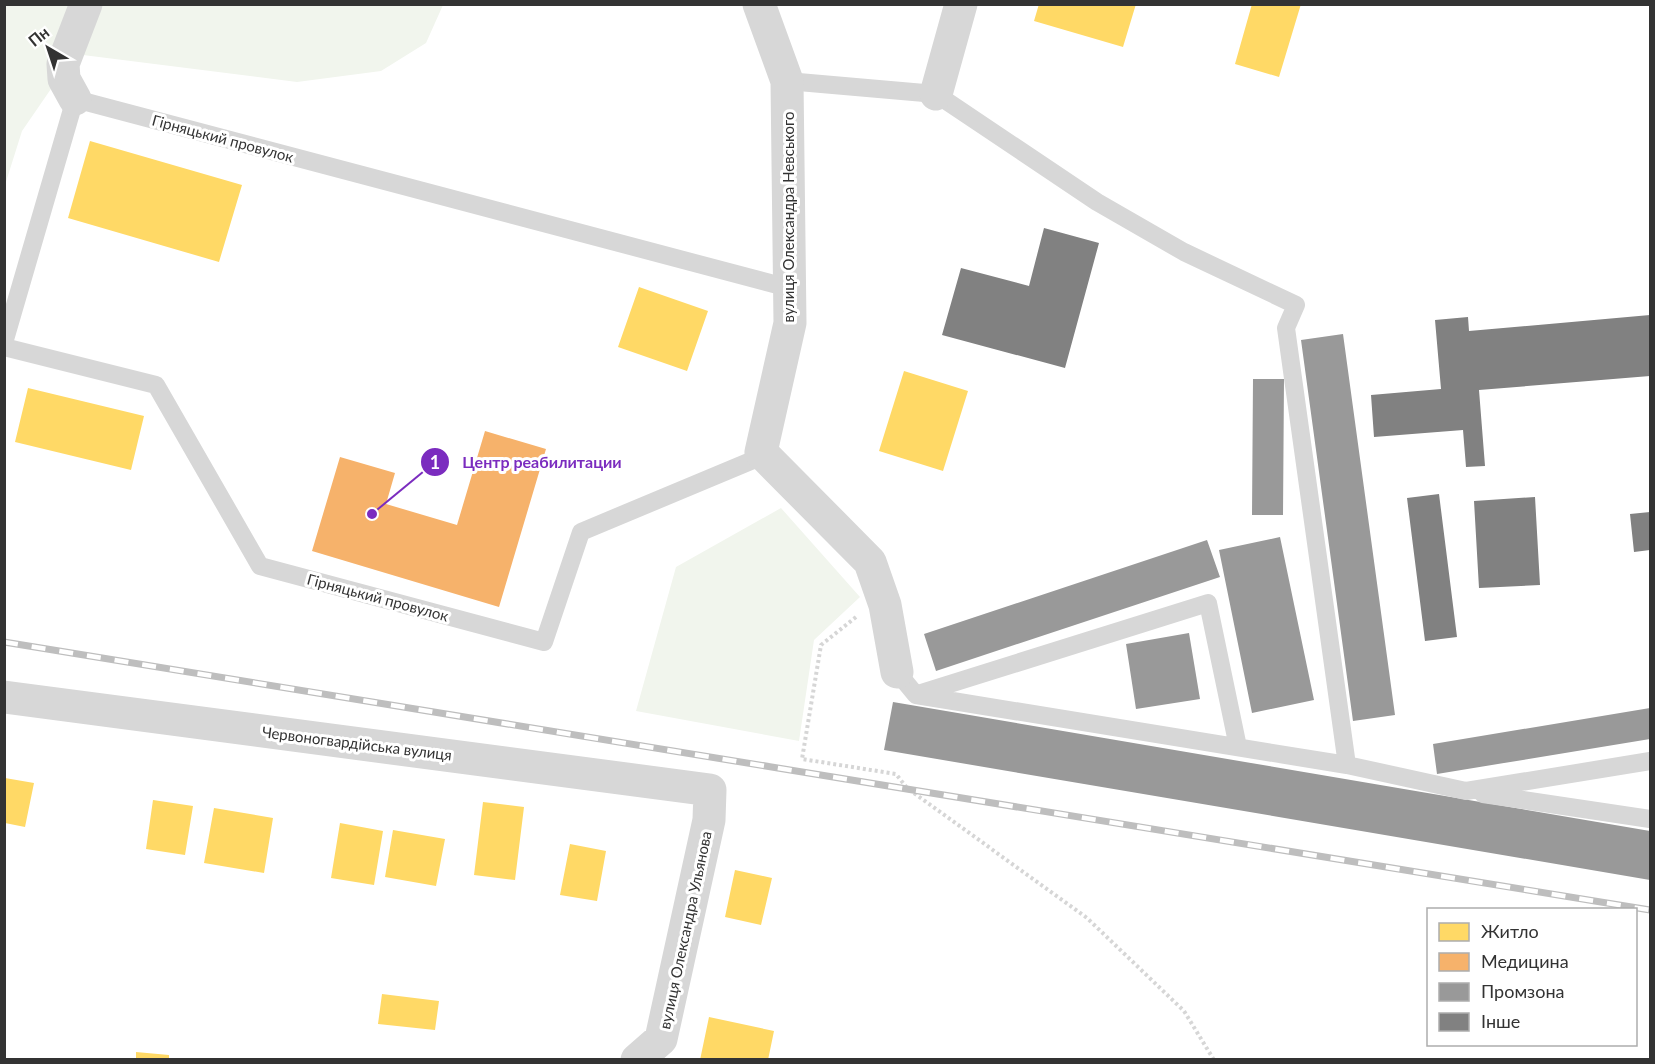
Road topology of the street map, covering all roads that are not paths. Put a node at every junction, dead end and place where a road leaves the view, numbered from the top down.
1 (86, 4) edge
2 (759, 4) edge
3 (961, 4) edge
4 (787, 81) junction
5 (936, 94) junction
6 (75, 99) junction
7 (789, 288) junction
8 (4, 345) edge
9 (765, 455) junction
10 (907, 683) junction
11 (4, 697) edge
12 (1238, 747) junction
13 (1650, 761) edge
14 (1347, 765) junction
15 (710, 790) joint
16 (1466, 791) junction
17 (1650, 819) edge
18 (637, 1059) edge

1 - 6 street
2 - 4 street, вулиця Олександра Невського
3 - 5 street
4 - 5 lane
4 - 7 street, вулиця Олександра Невського
5 - 14 lane
6 - 7 lane, Гірняцький провулок
6 - 8 lane, Гірняцький провулок
7 - 9 street, вулиця Олександра Невського
8 - 9 lane, Гірняцький провулок
9 - 10 street
10 - 12 lane
10 - 12 lane
11 - 15 street, Червоногвардійська вулиця
12 - 14 lane
13 - 16 lane
14 - 16 lane
15 - 18 street, вулиця Олександра Ульянова
16 - 17 lane

